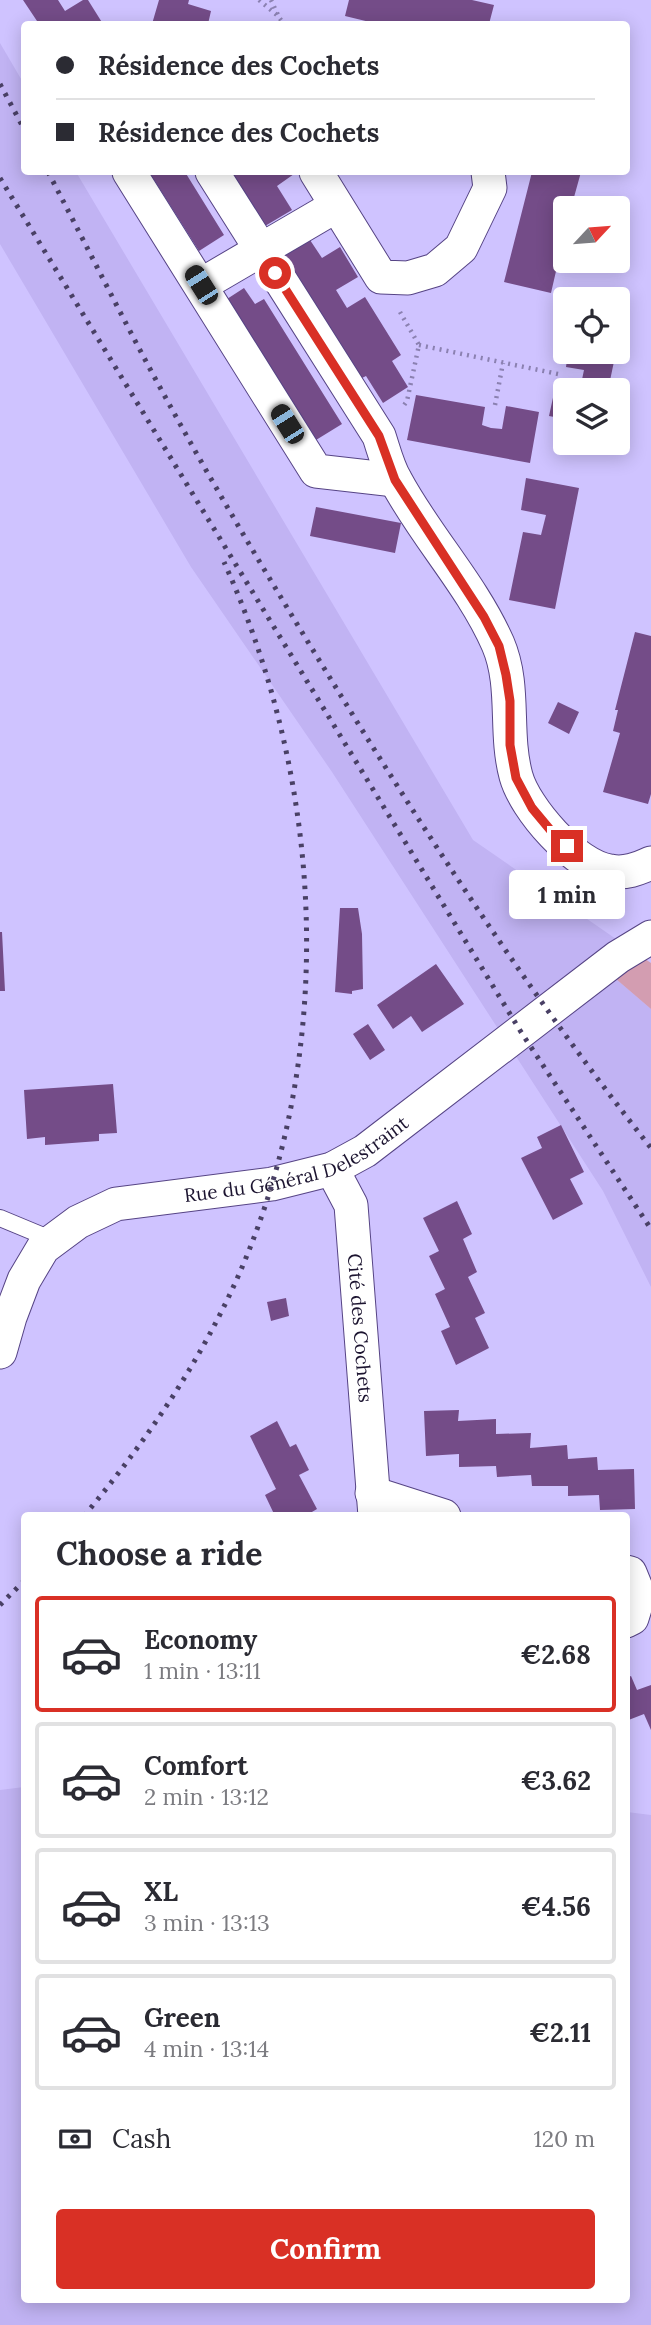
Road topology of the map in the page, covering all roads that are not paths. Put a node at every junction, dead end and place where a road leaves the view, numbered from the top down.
1 (131, 175) edge
2 (214, 175) edge
3 (318, 175) edge
4 (488, 175) edge
5 (336, 206) junction
6 (260, 250) junction
7 (201, 285) junction
8 (395, 480) junction
9 (651, 863) edge
10 (651, 937) edge
11 (332, 1169) junction
12 (0, 1218) edge
13 (53, 1240) junction
14 (0, 1352) edge
15 (373, 1504) edge
16 (420, 1512) edge
17 (630, 1573) edge
18 (630, 1619) edge

1 - 7 street
2 - 6 street
3 - 5 street
4 - 5 street
5 - 6 street
6 - 7 street
6 - 8 street
7 - 8 street
8 - 9 street
10 - 11 street, Rue du Général Delestraint
11 - 13 street, Rue du Général Delestraint
11 - 15 street, Cité des Cochets
12 - 13 lane
13 - 14 street, Rue du Général Delestraint
15 - 16 street, Cité des Cochets
17 - 18 street

